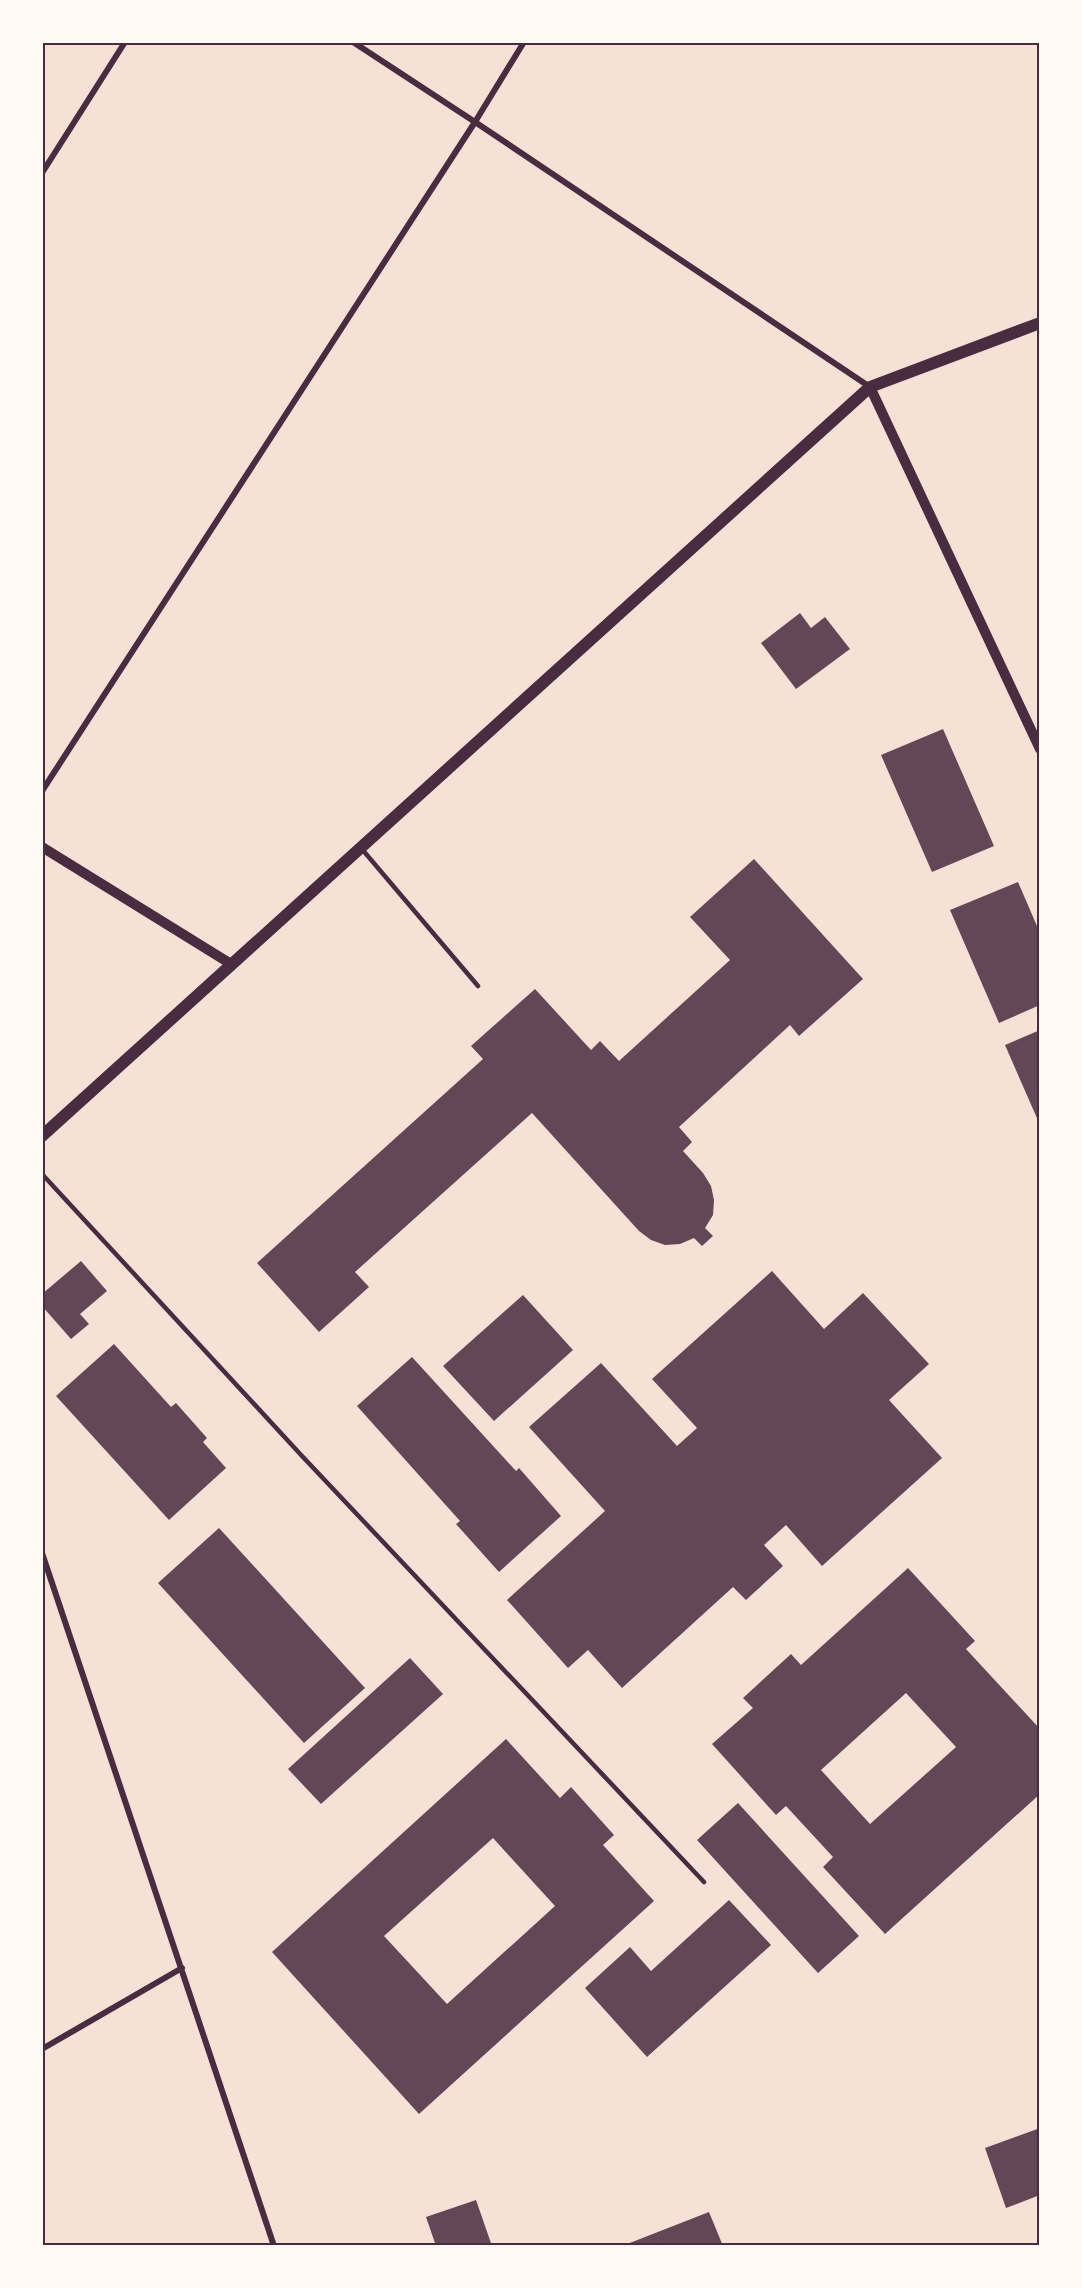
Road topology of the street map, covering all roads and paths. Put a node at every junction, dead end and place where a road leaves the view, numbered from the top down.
1 (125, 42) edge
2 (353, 42) edge
3 (524, 42) edge
4 (476, 122) junction
5 (42, 173) edge
6 (1040, 323) edge
7 (870, 387) junction
8 (1036, 730) edge
9 (1040, 749) edge
10 (42, 791) edge
11 (42, 847) edge
12 (361, 848) junction
13 (231, 964) junction
14 (478, 986) dead end
15 (42, 1136) edge
16 (42, 1174) edge
17 (42, 1553) edge
18 (704, 1882) dead end
19 (182, 1968) junction
20 (42, 2049) edge
21 (274, 2246) edge

1 - 5 street
2 - 4 street
3 - 4 street
4 - 7 street
4 - 10 street
6 - 7 main road
7 - 8 street
7 - 12 main road
8 - 9 street
11 - 13 street
12 - 13 main road
12 - 14 lane
13 - 15 main road
16 - 18 lane
17 - 19 street
19 - 20 street
19 - 21 street

